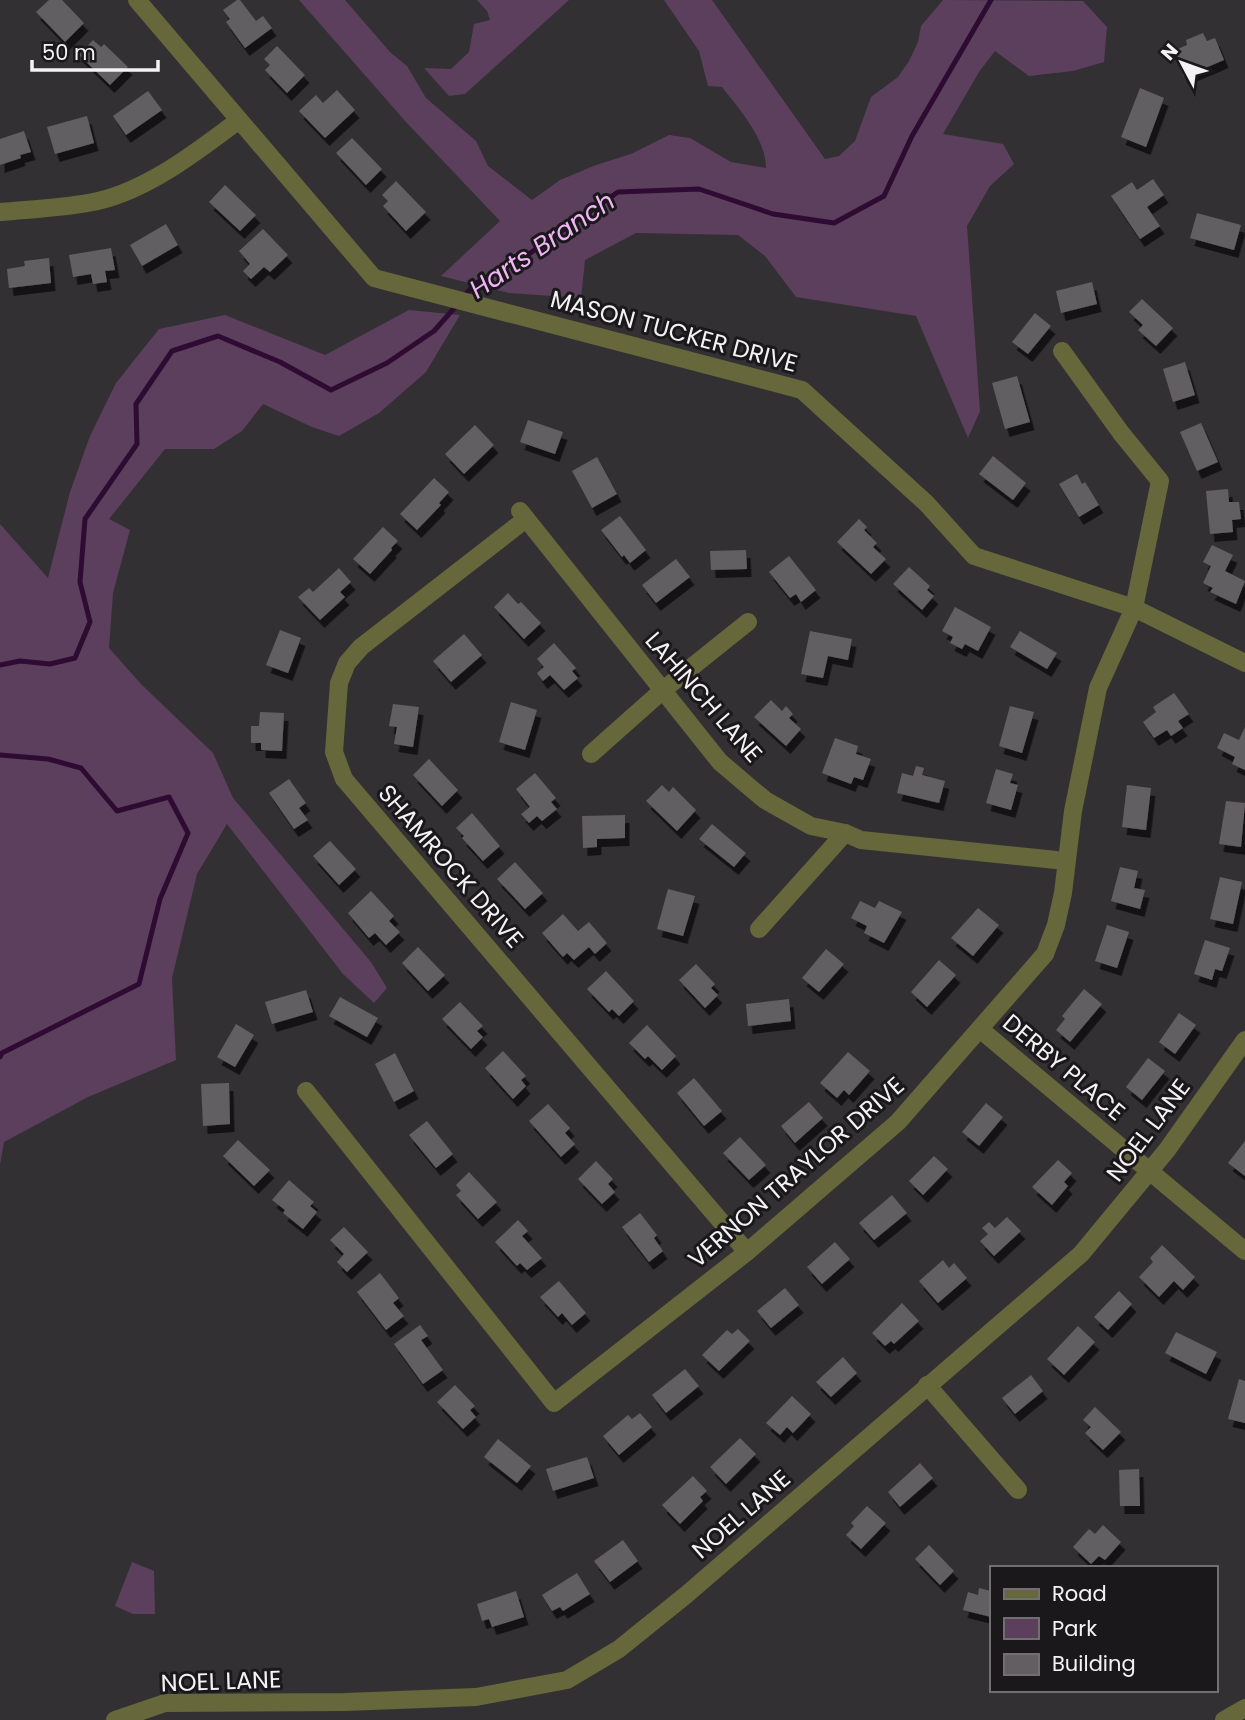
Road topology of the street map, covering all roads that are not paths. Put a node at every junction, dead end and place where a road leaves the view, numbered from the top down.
1 (136, 0) edge
2 (239, 120) junction
3 (0, 212) edge
4 (1062, 351) dead end
5 (523, 515) joint
6 (1134, 608) junction
7 (748, 622) dead end
8 (1245, 663) edge
9 (663, 690) junction
10 (591, 754) dead end
11 (845, 833) junction
12 (1066, 861) junction
13 (759, 929) dead end
14 (981, 1030) junction
15 (1245, 1040) edge
16 (306, 1091) dead end
17 (1150, 1170) junction
18 (1245, 1251) edge
19 (747, 1252) junction
20 (927, 1385) junction
21 (1018, 1490) dead end
22 (1245, 1708) edge
23 (276, 1711) edge
24 (115, 1720) edge
25 (1224, 1720) edge

1 - 2 street, MASON TUCKER DRIVE
2 - 3 street
2 - 6 street, MASON TUCKER DRIVE
4 - 6 street, VERNON TRAYLOR DRIVE
5 - 9 street, LAHINCH LANE
5 - 19 street, SHAMROCK DRIVE
6 - 8 street, MASON TUCKER DRIVE
6 - 12 street, VERNON TRAYLOR DRIVE
7 - 9 street
9 - 10 street
9 - 11 street, LAHINCH LANE
11 - 12 street, LAHINCH LANE
11 - 13 street
12 - 14 street, VERNON TRAYLOR DRIVE
14 - 17 street, DERBY PLACE
14 - 19 street, VERNON TRAYLOR DRIVE
15 - 17 street, NOEL LANE
16 - 19 street, VERNON TRAYLOR DRIVE
17 - 18 street, DERBY PLACE
17 - 20 street, NOEL LANE
20 - 21 street
20 - 23 street, NOEL LANE
22 - 25 street
23 - 24 street, NOEL LANE

